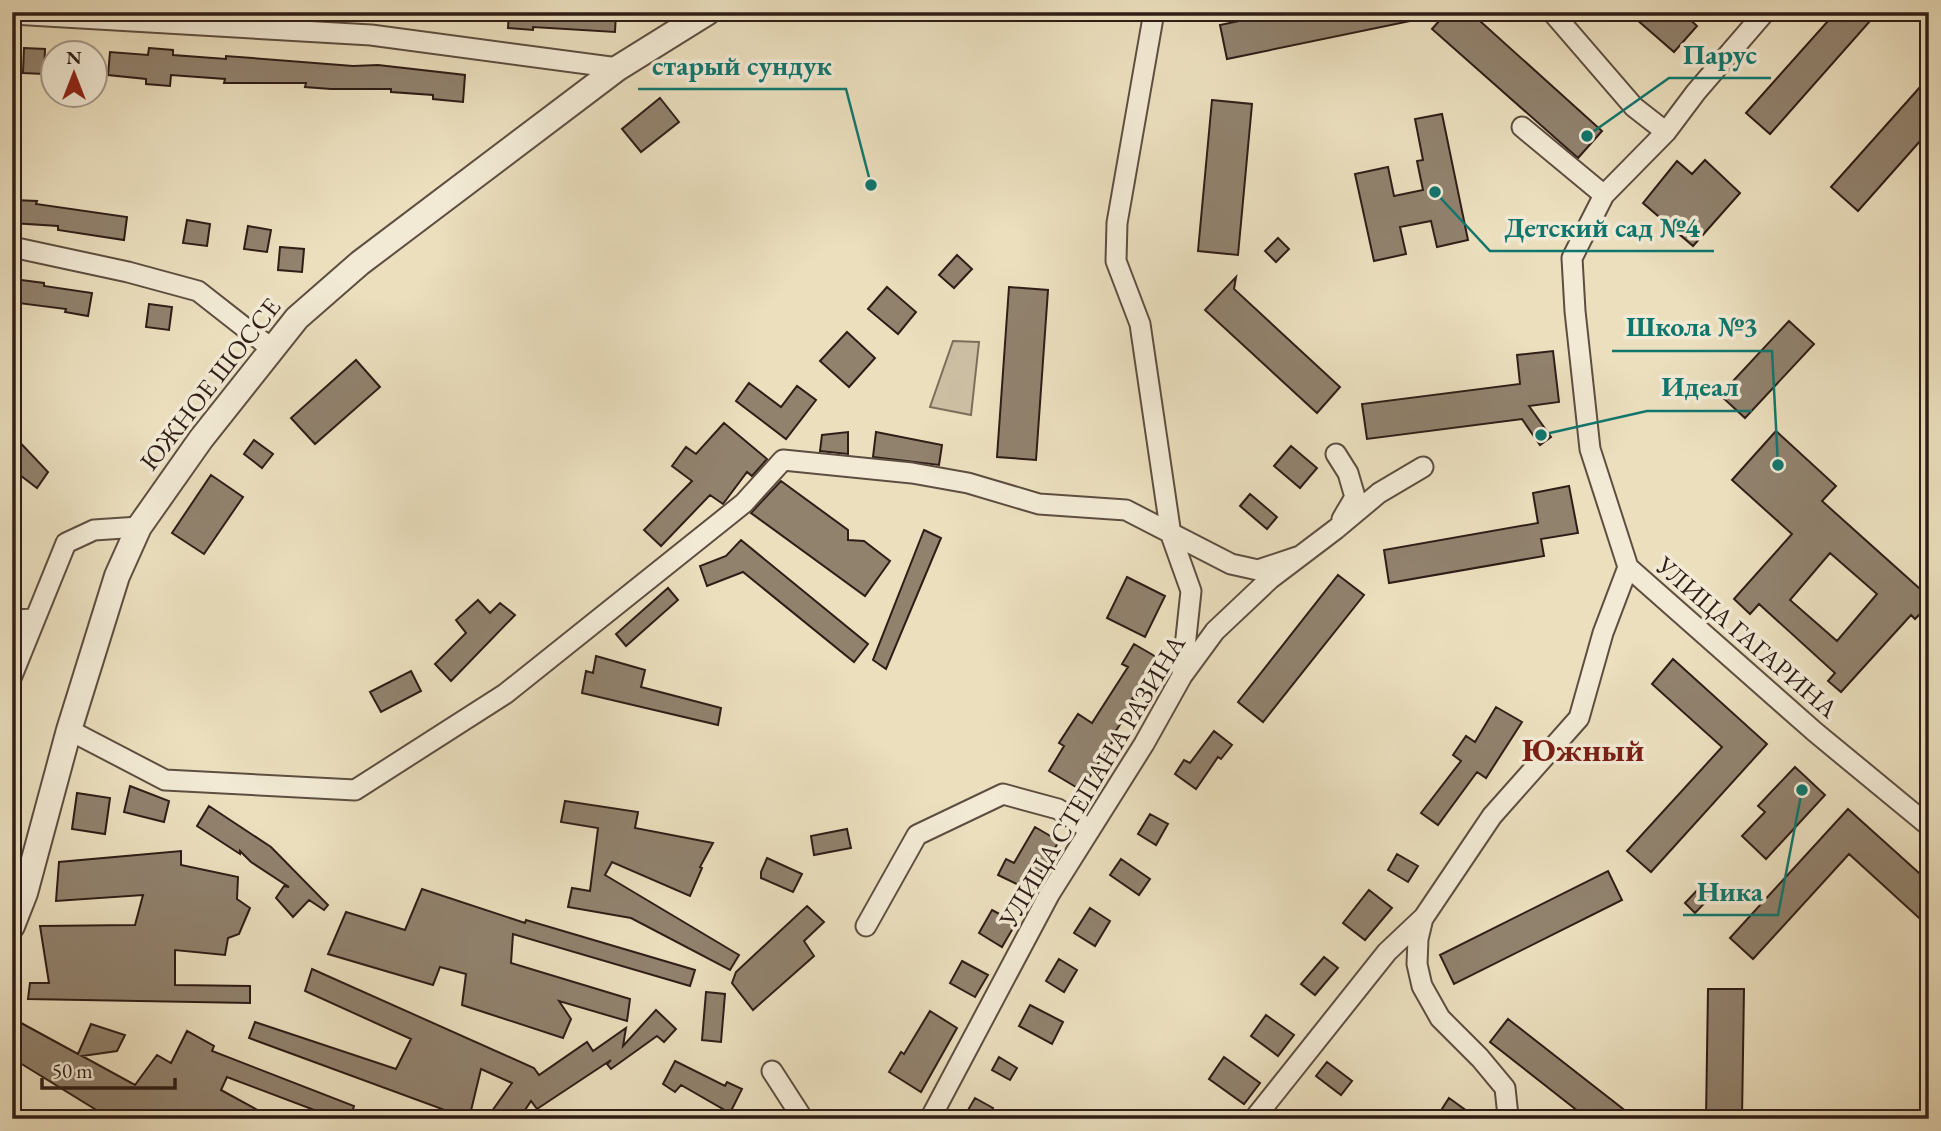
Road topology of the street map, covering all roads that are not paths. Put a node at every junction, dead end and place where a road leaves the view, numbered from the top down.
1 (708, 12) edge
2 (1552, 12) edge
3 (1765, 12) edge
4 (1158, 13) edge
5 (12, 14) edge
6 (618, 68) junction
7 (1522, 127) dead end
8 (1666, 132) junction
9 (1604, 195) junction
10 (12, 247) edge
11 (272, 349) junction
12 (1336, 454) dead end
13 (1423, 467) dead end
14 (139, 527) junction
15 (1336, 530) junction
16 (1171, 535) junction
17 (1300, 556) junction
18 (1628, 567) junction
19 (34, 619) junction
20 (12, 620) edge
21 (12, 676) edge
22 (1182, 676) junction
23 (69, 730) junction
24 (1929, 826) edge
25 (1090, 830) junction
26 (1424, 917) junction
27 (12, 926) edge
28 (866, 926) dead end
29 (772, 1071) dead end
30 (1507, 1117) edge
31 (803, 1119) edge
32 (930, 1119) edge
33 (1254, 1119) edge

1 - 6 street, ЮЖНОЕ ШОССЕ
2 - 8 street
3 - 8 street, УЛИЦА ГАГАРИНА
4 - 16 street
5 - 6 street
6 - 11 street, ЮЖНОЕ ШОССЕ
7 - 9 street
8 - 9 street, УЛИЦА ГАГАРИНА
9 - 18 street, УЛИЦА ГАГАРИНА
10 - 11 street
11 - 14 street, ЮЖНОЕ ШОССЕ
12 - 15 street
13 - 15 street, УЛИЦА СТЕПАНА РАЗИНА
14 - 19 street
14 - 23 street, ЮЖНОЕ ШОССЕ
15 - 17 street, УЛИЦА СТЕПАНА РАЗИНА
16 - 17 street
16 - 22 street
16 - 23 street
17 - 22 street, УЛИЦА СТЕПАНА РАЗИНА
18 - 24 street, УЛИЦА ГАГАРИНА
18 - 26 street
19 - 20 street
19 - 21 street
22 - 25 street, УЛИЦА СТЕПАНА РАЗИНА
23 - 27 street, ЮЖНОЕ ШОССЕ
25 - 28 street
25 - 32 street, УЛИЦА СТЕПАНА РАЗИНА
26 - 30 street
26 - 33 street
29 - 31 street

